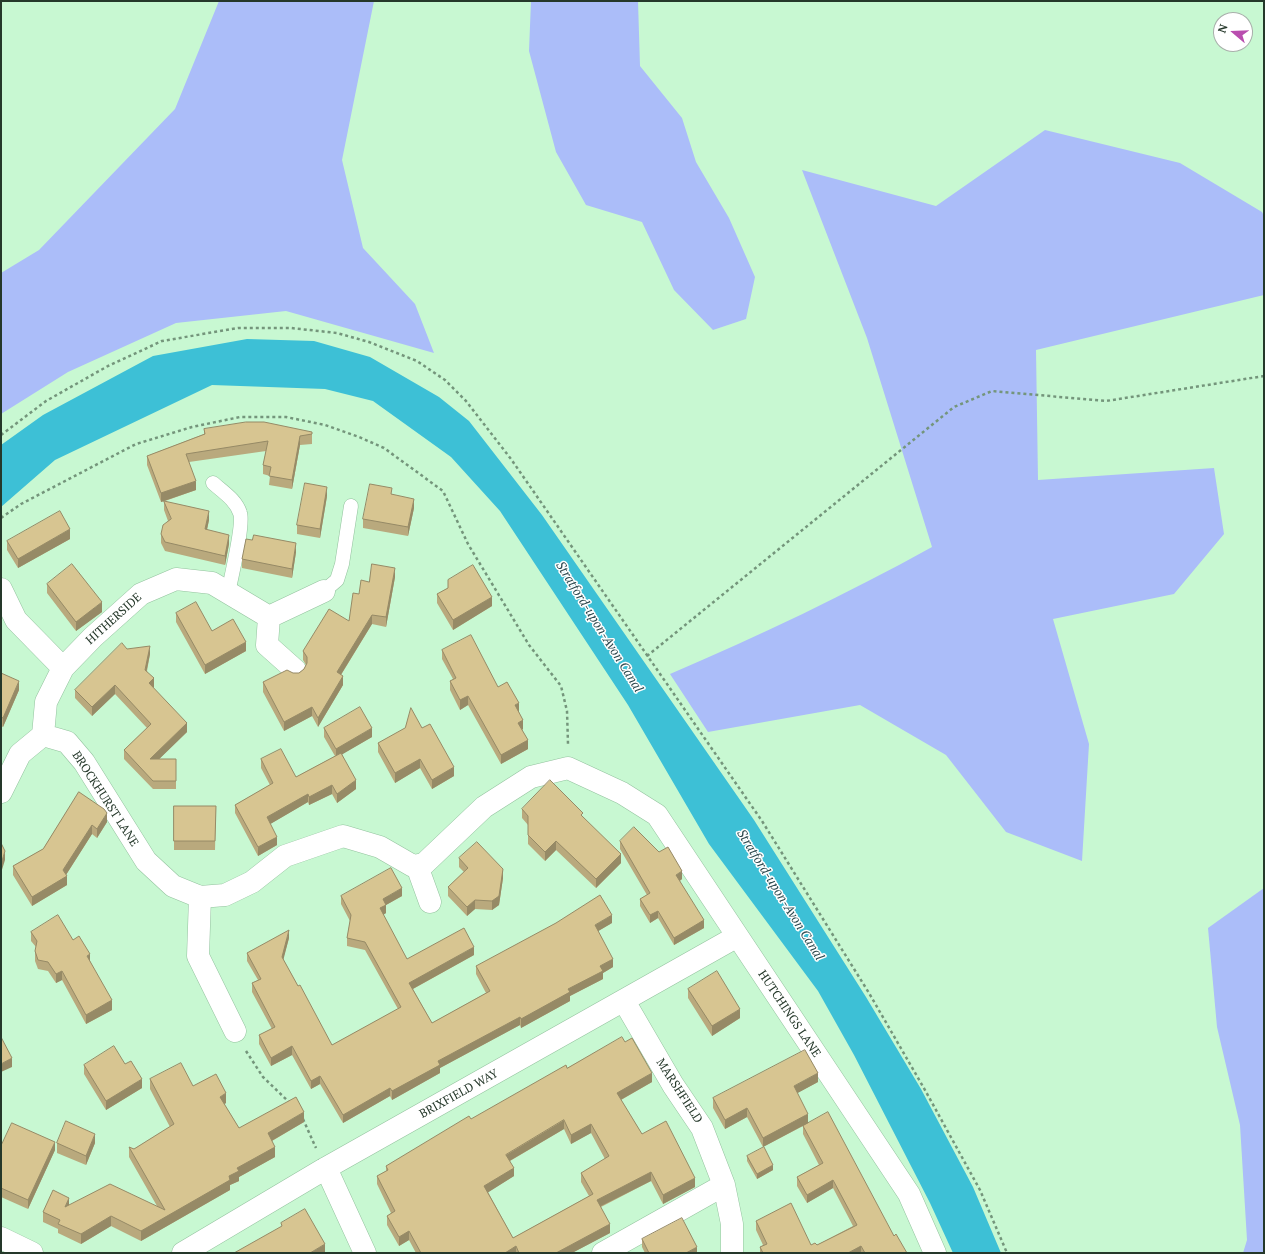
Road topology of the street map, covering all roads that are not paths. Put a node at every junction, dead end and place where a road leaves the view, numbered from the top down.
1 (213, 483) dead end
2 (352, 506) dead end
3 (1, 590) edge
4 (324, 591) joint
5 (228, 593) junction
6 (269, 617) junction
7 (63, 668) junction
8 (296, 670) dead end
9 (44, 735) junction
10 (1, 792) edge
11 (417, 866) junction
12 (200, 897) junction
13 (430, 902) dead end
14 (736, 937) junction
15 (624, 1001) junction
16 (235, 1032) road end
17 (326, 1168) junction
18 (724, 1185) junction
19 (1, 1238) edge
20 (32, 1253) edge
21 (184, 1253) edge
22 (365, 1253) edge
23 (603, 1253) edge
24 (732, 1253) edge
25 (935, 1253) edge

1 - 5 lane
2 - 4 lane
3 - 7 street
4 - 6 street
5 - 6 street, HITHERSIDE
5 - 7 street, HITHERSIDE
6 - 8 street
7 - 9 street, HITHERSIDE
9 - 10 street
9 - 12 street, BROCKHURST LANE
11 - 12 street, BROCKHURST LANE
11 - 13 street
11 - 14 street, HUTCHINGS LANE
12 - 16 street
14 - 15 street, BRIXFIELD WAY
14 - 25 street, HUTCHINGS LANE
15 - 17 street, BRIXFIELD WAY
15 - 18 street, MARSHFIELD
17 - 21 street, BRIXFIELD WAY
17 - 22 street
18 - 23 street
18 - 24 street, MARSHFIELD
19 - 20 street

